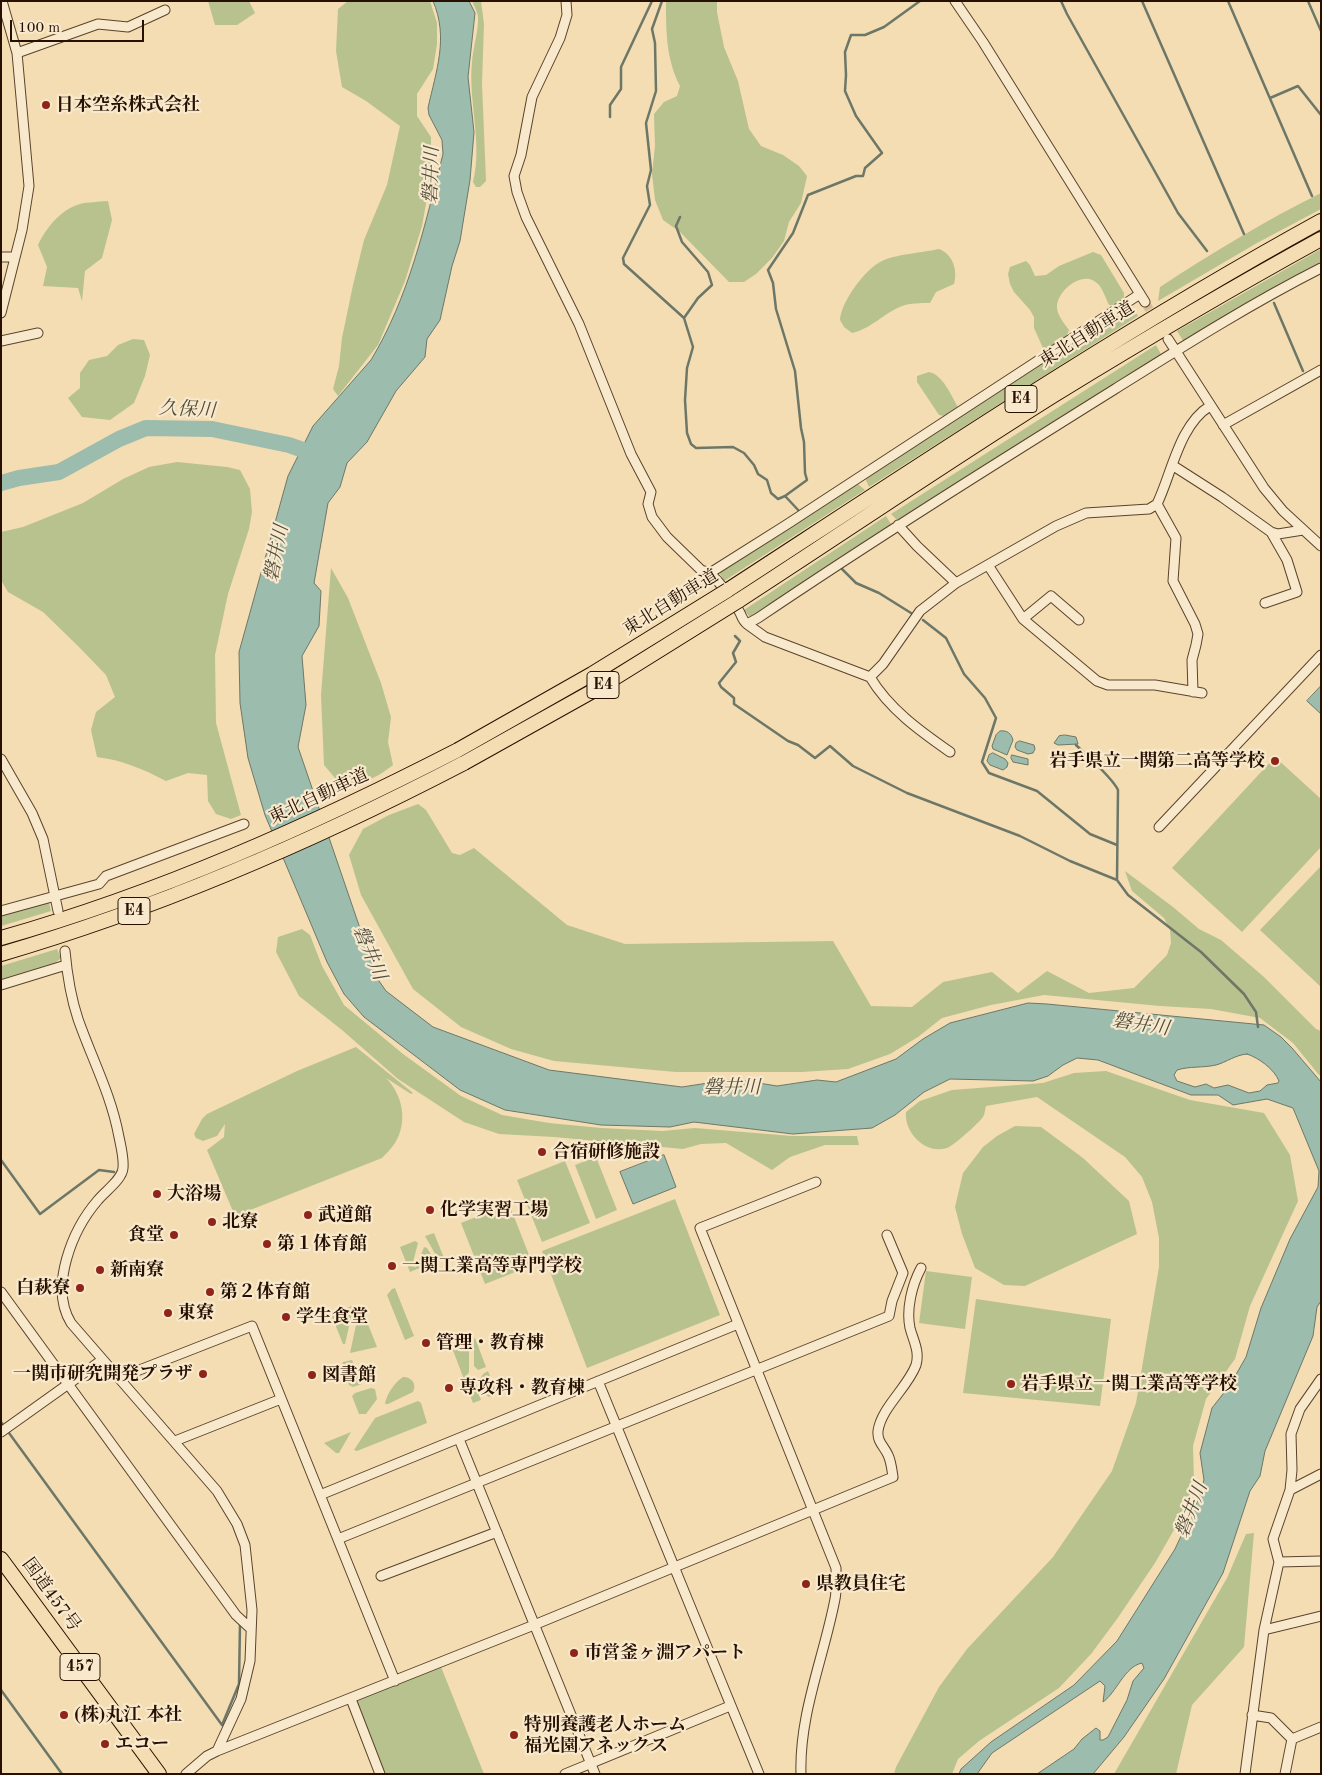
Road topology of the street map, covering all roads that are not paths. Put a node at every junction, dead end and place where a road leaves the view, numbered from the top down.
1 (2, 1) edge
2 (566, 1) edge
3 (955, 1) edge
4 (165, 10) dead end
5 (17, 53) junction
6 (1321, 220) edge
7 (1321, 239) edge
8 (1, 257) edge
9 (15, 257) junction
10 (1321, 268) edge
11 (1, 313) edge
12 (38, 333) dead end
13 (1168, 339) dead end
14 (1, 341) edge
15 (1175, 351) junction
16 (1321, 370) edge
17 (1210, 406) junction
18 (1223, 425) junction
19 (1172, 465) junction
20 (1157, 504) junction
21 (898, 525) junction
22 (1303, 530) junction
23 (1271, 532) junction
24 (1321, 546) edge
25 (988, 565) junction
26 (710, 573) junction
27 (956, 583) junction
28 (1265, 603) dead end
29 (1023, 619) junction
30 (741, 620) junction
31 (1079, 620) dead end
32 (1321, 655) edge
33 (870, 677) junction
34 (950, 752) dead end
35 (1, 759) edge
36 (244, 824) dead end
37 (1159, 826) dead end
38 (55, 896) junction
39 (1, 911) edge
40 (58, 911) dead end
41 (1, 938) edge
42 (65, 951) dead end
43 (1, 954) edge
44 (66, 965) junction
45 (1, 985) edge
46 (816, 1182) dead end
47 (887, 1235) dead end
48 (921, 1268) dead end
49 (1, 1292) edge
50 (738, 1324) junction
51 (102, 1360) junction
52 (757, 1370) junction
53 (119, 1378) junction
54 (1321, 1379) edge
55 (598, 1381) junction
56 (68, 1384) junction
57 (281, 1399) junction
58 (617, 1427) junction
59 (1, 1432) edge
60 (459, 1439) junction
61 (175, 1442) junction
62 (1321, 1474) edge
63 (477, 1483) junction
64 (1290, 1490) junction
65 (320, 1495) junction
66 (813, 1510) junction
67 (497, 1532) junction
68 (338, 1539) junction
69 (1, 1560) edge
70 (1321, 1561) edge
71 (1279, 1562) junction
72 (674, 1568) junction
73 (381, 1576) dead end
74 (1321, 1616) edge
75 (534, 1625) junction
76 (251, 1629) junction
77 (1264, 1630) junction
78 (395, 1681) junction
79 (350, 1699) junction
80 (730, 1706) junction
81 (1252, 1715) junction
82 (1321, 1727) edge
83 (1292, 1739) junction
84 (217, 1751) junction
85 (590, 1763) junction
86 (159, 1774) edge
87 (186, 1774) edge
88 (380, 1774) edge
89 (564, 1774) edge
90 (594, 1774) edge
91 (759, 1774) edge
92 (801, 1774) edge
93 (1245, 1774) edge
94 (1285, 1774) edge

1 - 5 street
2 - 26 street
3 - 26 street
4 - 5 street
5 - 9 street
6 - 41 highway, 東北自動車道 / E4, bridge
7 - 43 highway, 東北自動車道 / E4, bridge
8 - 9 street
9 - 11 street
10 - 15 street
12 - 14 street
13 - 15 street
15 - 17 street
15 - 21 street
16 - 18 street
17 - 18 street
17 - 19 street
18 - 22 street
19 - 20 street
19 - 23 street
20 - 25 street
20 - 29 street
21 - 27 street
21 - 30 street
22 - 23 street
22 - 24 street
23 - 28 street
25 - 27 street
25 - 29 street
26 - 30 street
27 - 33 street
29 - 31 street
30 - 33 street
32 - 37 street
33 - 34 street
35 - 38 street
36 - 38 street
38 - 39 street
38 - 40 street
42 - 44 street
44 - 45 street
44 - 51 street
46 - 50 street
47 - 52 street
48 - 66 street
49 - 56 street
50 - 52 street
50 - 55 street
51 - 53 street
51 - 56 street
52 - 58 street
52 - 66 street
53 - 57 street
53 - 61 street
54 - 64 street
55 - 58 street
55 - 60 street
56 - 59 street
56 - 76 street
57 - 61 street
57 - 65 street
58 - 63 street
58 - 72 street
60 - 63 street
60 - 65 street
61 - 76 street
62 - 64 street
63 - 67 street
63 - 68 street
64 - 71 street
65 - 68 street
66 - 72 street
66 - 92 street
67 - 73 street
67 - 75 street
68 - 78 street
69 - 86 highway, 国道457号 / 457
70 - 71 street
71 - 77 street
72 - 75 street
72 - 80 street
74 - 77 street
75 - 78 street
75 - 85 street
76 - 84 street
77 - 81 street
78 - 79 street
79 - 84 street
79 - 88 street
80 - 85 street
80 - 91 street
81 - 83 street
81 - 93 street
82 - 83 street
83 - 94 street
84 - 87 street
85 - 89 street
85 - 90 street

